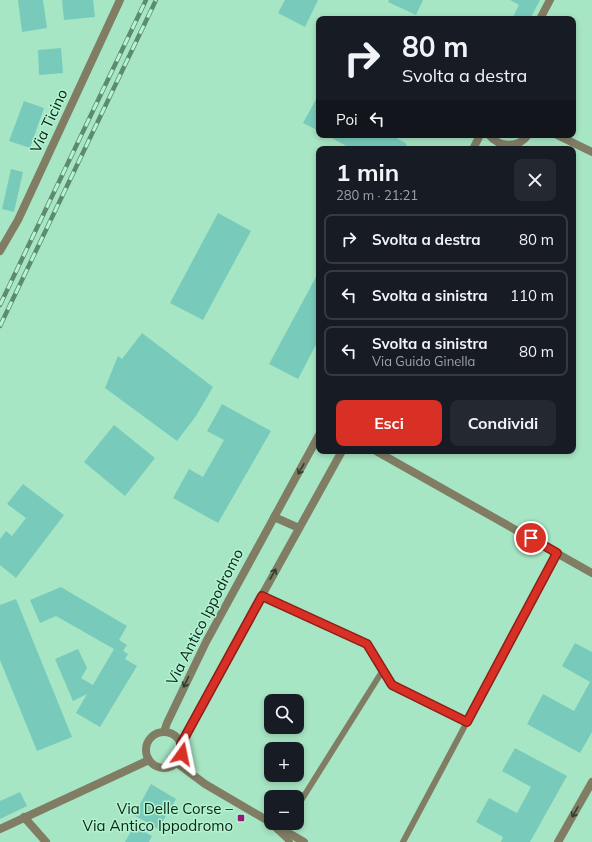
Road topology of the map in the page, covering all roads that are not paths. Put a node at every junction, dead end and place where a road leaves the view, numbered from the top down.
1 (120, 0) edge
2 (550, 0) edge
3 (542, 16) edge
4 (493, 138) edge
5 (525, 138) edge
6 (563, 138) edge
7 (504, 146) edge
8 (508, 146) edge
9 (592, 152) edge
10 (0, 251) edge
11 (316, 440) edge
12 (340, 454) edge
13 (381, 454) edge
14 (274, 517) junction
15 (299, 528) junction
16 (557, 553) junction
17 (592, 573) edge
18 (262, 596) junction
19 (383, 670) junction
20 (467, 722) junction
21 (164, 732) junction
22 (181, 744) junction
23 (149, 760) junction
24 (177, 763) junction
25 (592, 782) edge
26 (304, 796) edge
27 (24, 817) junction
28 (264, 819) edge
29 (0, 828) edge
30 (277, 830) edge
31 (284, 831) edge
32 (46, 842) edge
33 (290, 842) edge
34 (304, 842) edge
35 (403, 842) edge
36 (558, 842) edge

1 - 10 street, Via Ticino
2 - 3 street
4 - 7 street
5 - 8 street
6 - 9 street
11 -> 14 street, Via Antico Ippodromo
12 - 15 street
13 - 16 street
14 - 15 street
14 -> 21 street, Via Antico Ippodromo
18 -> 15 street
16 - 17 street
16 - 20 lane
18 - 19 lane
18 - 22 street
19 - 20 lane
19 - 26 lane
20 - 35 lane
21 - 22 street
21 - 23 street
22 - 24 street
23 - 24 street
23 - 27 street
24 - 28 street
25 -> 36 street
27 - 29 street
27 - 32 street
30 - 33 lane
31 - 34 street

